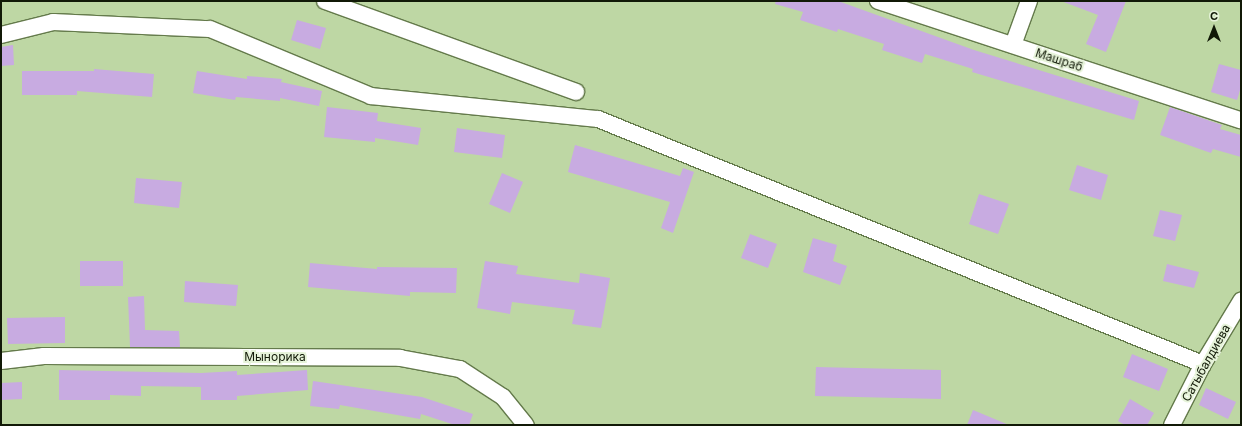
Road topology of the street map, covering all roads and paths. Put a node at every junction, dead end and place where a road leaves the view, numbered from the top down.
1 (325, 1) edge
2 (878, 1) edge
3 (1029, 1) edge
4 (1, 35) edge
5 (1013, 45) junction
6 (576, 92) dead end
7 (1241, 120) edge
8 (1241, 301) edge
9 (1, 361) edge
10 (1203, 364) junction
11 (526, 425) edge
12 (1172, 425) edge

1 - 6 street
2 - 5 street, Машраб
3 - 5 street
4 - 10 street
5 - 7 street, Машраб
8 - 10 street, Сатыбалдиева
9 - 11 street, Мынорика
10 - 12 street, Сатыбалдиева

